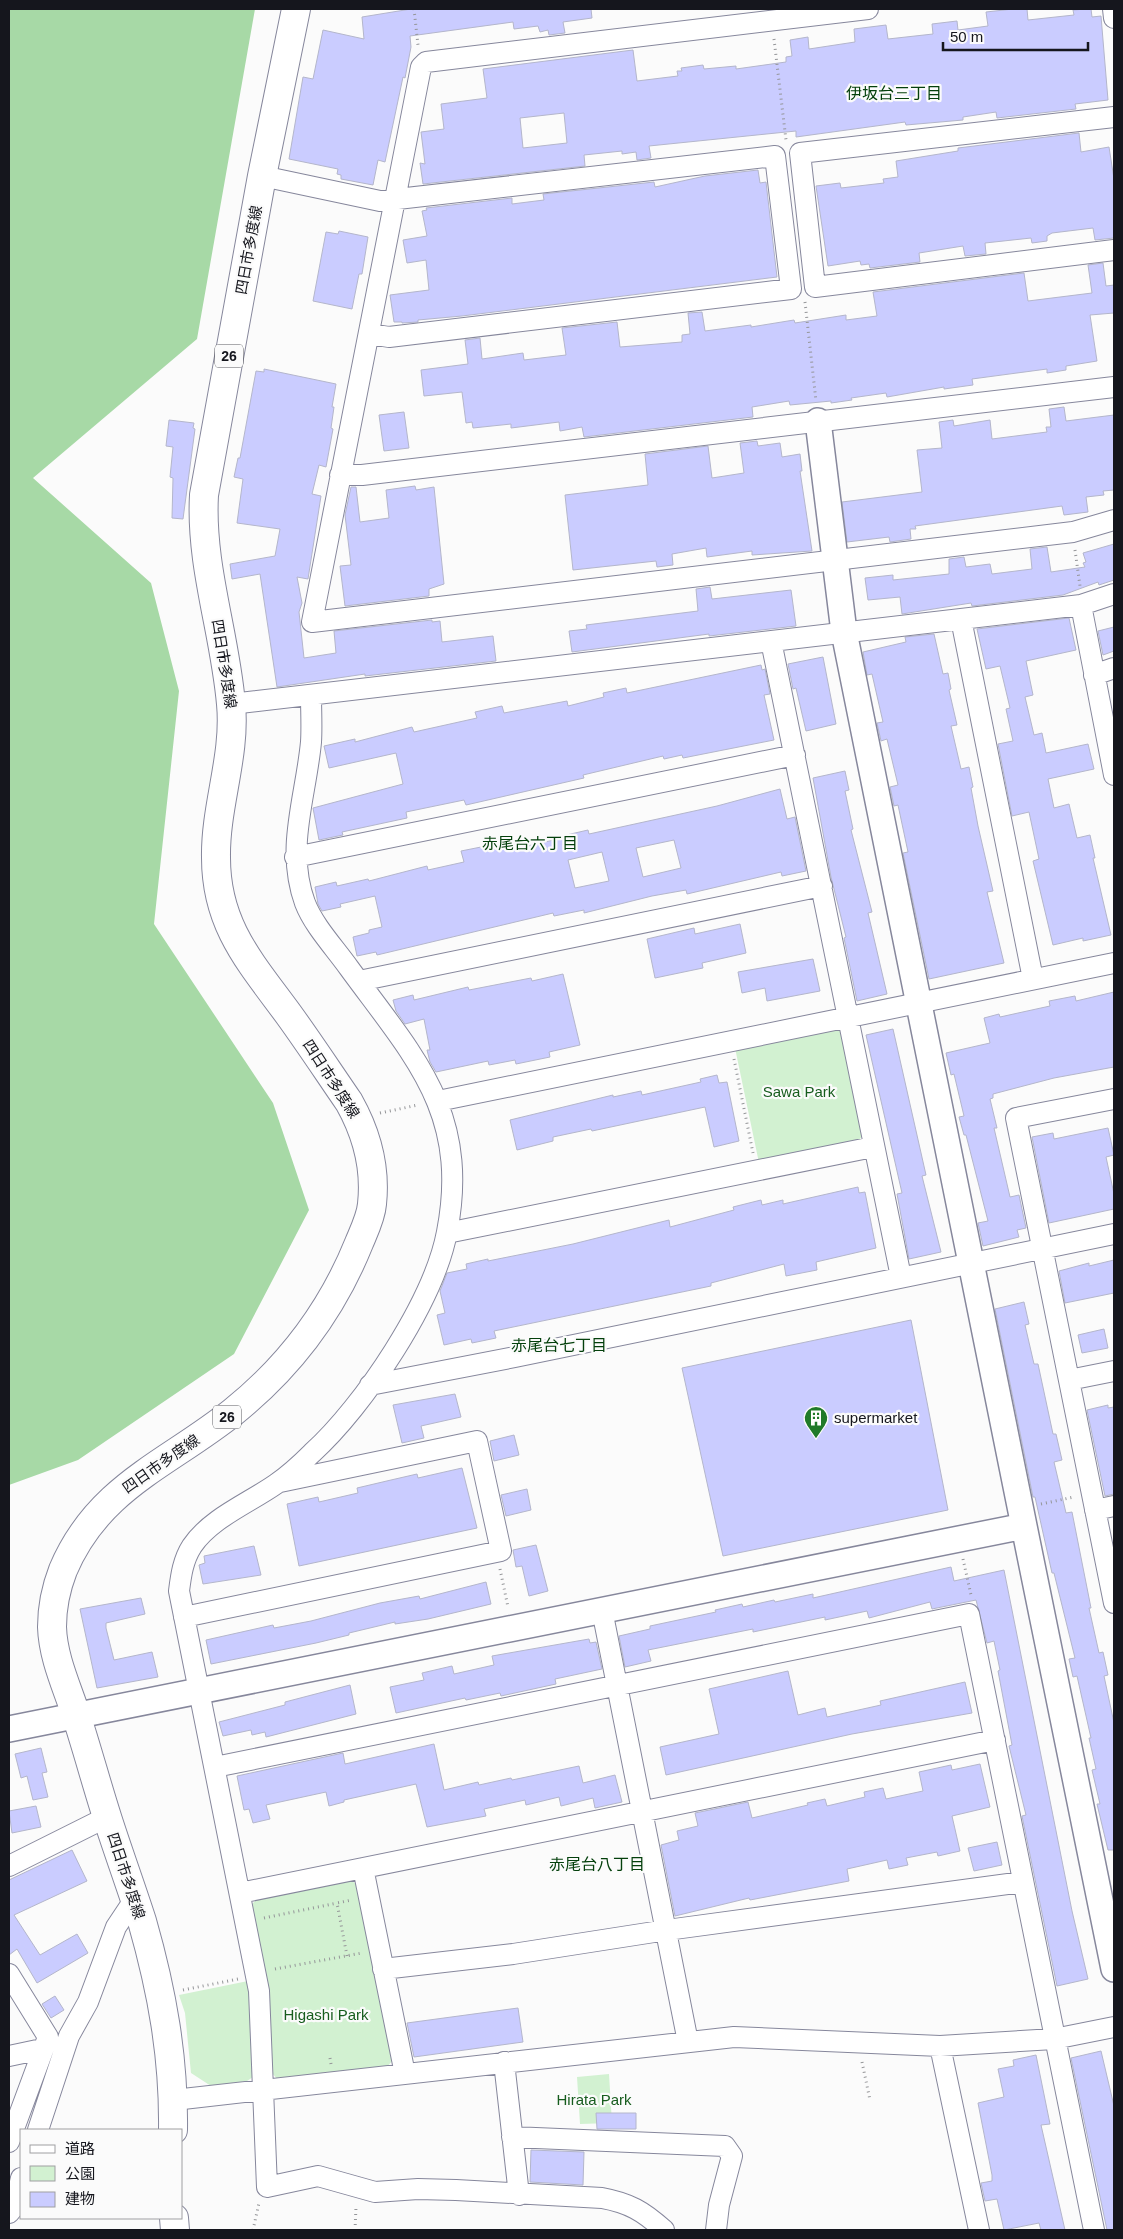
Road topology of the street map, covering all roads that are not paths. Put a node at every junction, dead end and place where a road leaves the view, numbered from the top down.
1 (296, 9) edge
2 (868, 9) edge
3 (1113, 9) edge
4 (1114, 18) edge
5 (1114, 117) edge
6 (262, 176) junction
7 (396, 200) junction
8 (1114, 250) edge
9 (370, 334) junction
10 (1114, 387) edge
11 (818, 421) junction
12 (340, 475) junction
13 (1114, 520) edge
14 (834, 562) junction
15 (1114, 594) edge
16 (1082, 605) junction
17 (961, 619) junction
18 (844, 632) junction
19 (771, 641) junction
20 (1114, 668) edge
21 (1094, 675) junction
22 (311, 695) junction
23 (231, 704) junction
24 (795, 755) junction
25 (1114, 775) edge
26 (295, 857) junction
27 (822, 886) junction
28 (1114, 963) edge
29 (1033, 979) junction
30 (359, 981) junction
31 (919, 1002) junction
32 (848, 1017) junction
33 (1114, 1099) edge
34 (438, 1101) junction
35 (873, 1147) junction
36 (447, 1233) junction
37 (1114, 1234) edge
38 (1043, 1248) junction
39 (971, 1263) junction
40 (901, 1277) junction
41 (1114, 1371) edge
42 (1069, 1380) junction
43 (370, 1385) junction
44 (278, 1482) junction
45 (1100, 1503) edge
46 (1029, 1516) junction
47 (1114, 1603) edge
48 (602, 1610) junction
49 (184, 1618) junction
50 (617, 1687) junction
51 (198, 1691) junction
52 (76, 1716) junction
53 (9, 1730) edge
54 (996, 1740) junction
55 (214, 1767) junction
56 (643, 1812) junction
57 (107, 1817) junction
58 (9, 1866) edge
59 (363, 1868) junction
60 (1023, 1882) junction
61 (246, 1892) junction
62 (134, 1900) junction
63 (667, 1930) junction
64 (382, 1960) junction
65 (1114, 1969) edge
66 (9, 1974) edge
67 (1114, 2027) edge
68 (1054, 2039) junction
69 (688, 2042) junction
70 (940, 2046) junction
71 (42, 2049) junction
72 (9, 2056) edge
73 (504, 2062) junction
74 (405, 2074) junction
75 (263, 2089) junction
76 (174, 2100) junction
77 (38, 2129) edge
78 (173, 2129) edge
79 (512, 2137) junction
80 (9, 2142) edge
81 (20, 2182) edge
82 (519, 2194) junction
83 (9, 2213) edge
84 (664, 2230) edge
85 (716, 2230) edge
86 (979, 2230) edge
87 (1094, 2230) edge

1 - 6 main road, 四日市多度線 / 26
2 - 7 street
3 - 4 street
5 - 8 street
6 - 7 street
6 - 23 main road, 四日市多度線 / 26
7 - 9 street
7 - 9 street
9 - 12 street
10 - 11 street
11 - 12 street
11 - 14 street
12 - 14 street
13 - 14 street
14 - 18 street
15 - 16 street
16 - 17 street
16 - 21 street
17 - 18 street
17 - 29 street
18 - 19 street
18 - 31 street
19 - 22 street
19 - 24 street
20 - 21 street
21 - 25 street
22 - 23 street
22 - 26 street
23 - 52 main road, 四日市多度線 / 26
24 - 26 street
24 - 27 street
26 - 30 street
27 - 30 street
27 - 32 street
28 - 29 street
29 - 31 street
30 - 34 street
31 - 32 street
31 - 39 street
32 - 34 street
32 - 35 street
33 - 38 street
34 - 36 street
35 - 36 street
35 - 40 street
36 - 43 street
37 - 38 street
38 - 39 street
38 - 42 street
39 - 40 street
39 - 46 street
40 - 43 street
41 - 42 street
42 - 45 street
43 - 44 street
44 - 49 street
44 - 49 street
45 - 47 street
46 - 48 street
46 - 65 street
48 - 50 street
48 - 51 street
49 - 51 street
50 - 54 street
50 - 55 street
50 - 56 street
51 - 52 street
51 - 55 street
52 - 53 street
52 - 57 main road, 四日市多度線 / 26
54 - 56 street
54 - 60 street
55 - 61 street
56 - 59 street
56 - 63 street
57 - 58 street
57 - 62 main road, 四日市多度線 / 26
59 - 61 street
59 - 64 street
60 - 63 street
60 - 68 street
61 - 75 street
62 - 76 main road, 四日市多度線 / 26
62 - 77 street
63 - 64 street
63 - 69 street
64 - 74 street
66 - 71 street
67 - 68 street
68 - 70 street
68 - 87 street
69 - 70 street
69 - 73 street
70 - 86 street
71 - 72 street
71 - 80 street
73 - 74 street
73 - 79 street
74 - 75 street
75 - 76 street
75 - 82 street
76 - 78 main road, 四日市多度線 / 26
79 - 82 street
79 - 85 street
81 - 83 street
82 - 84 street

